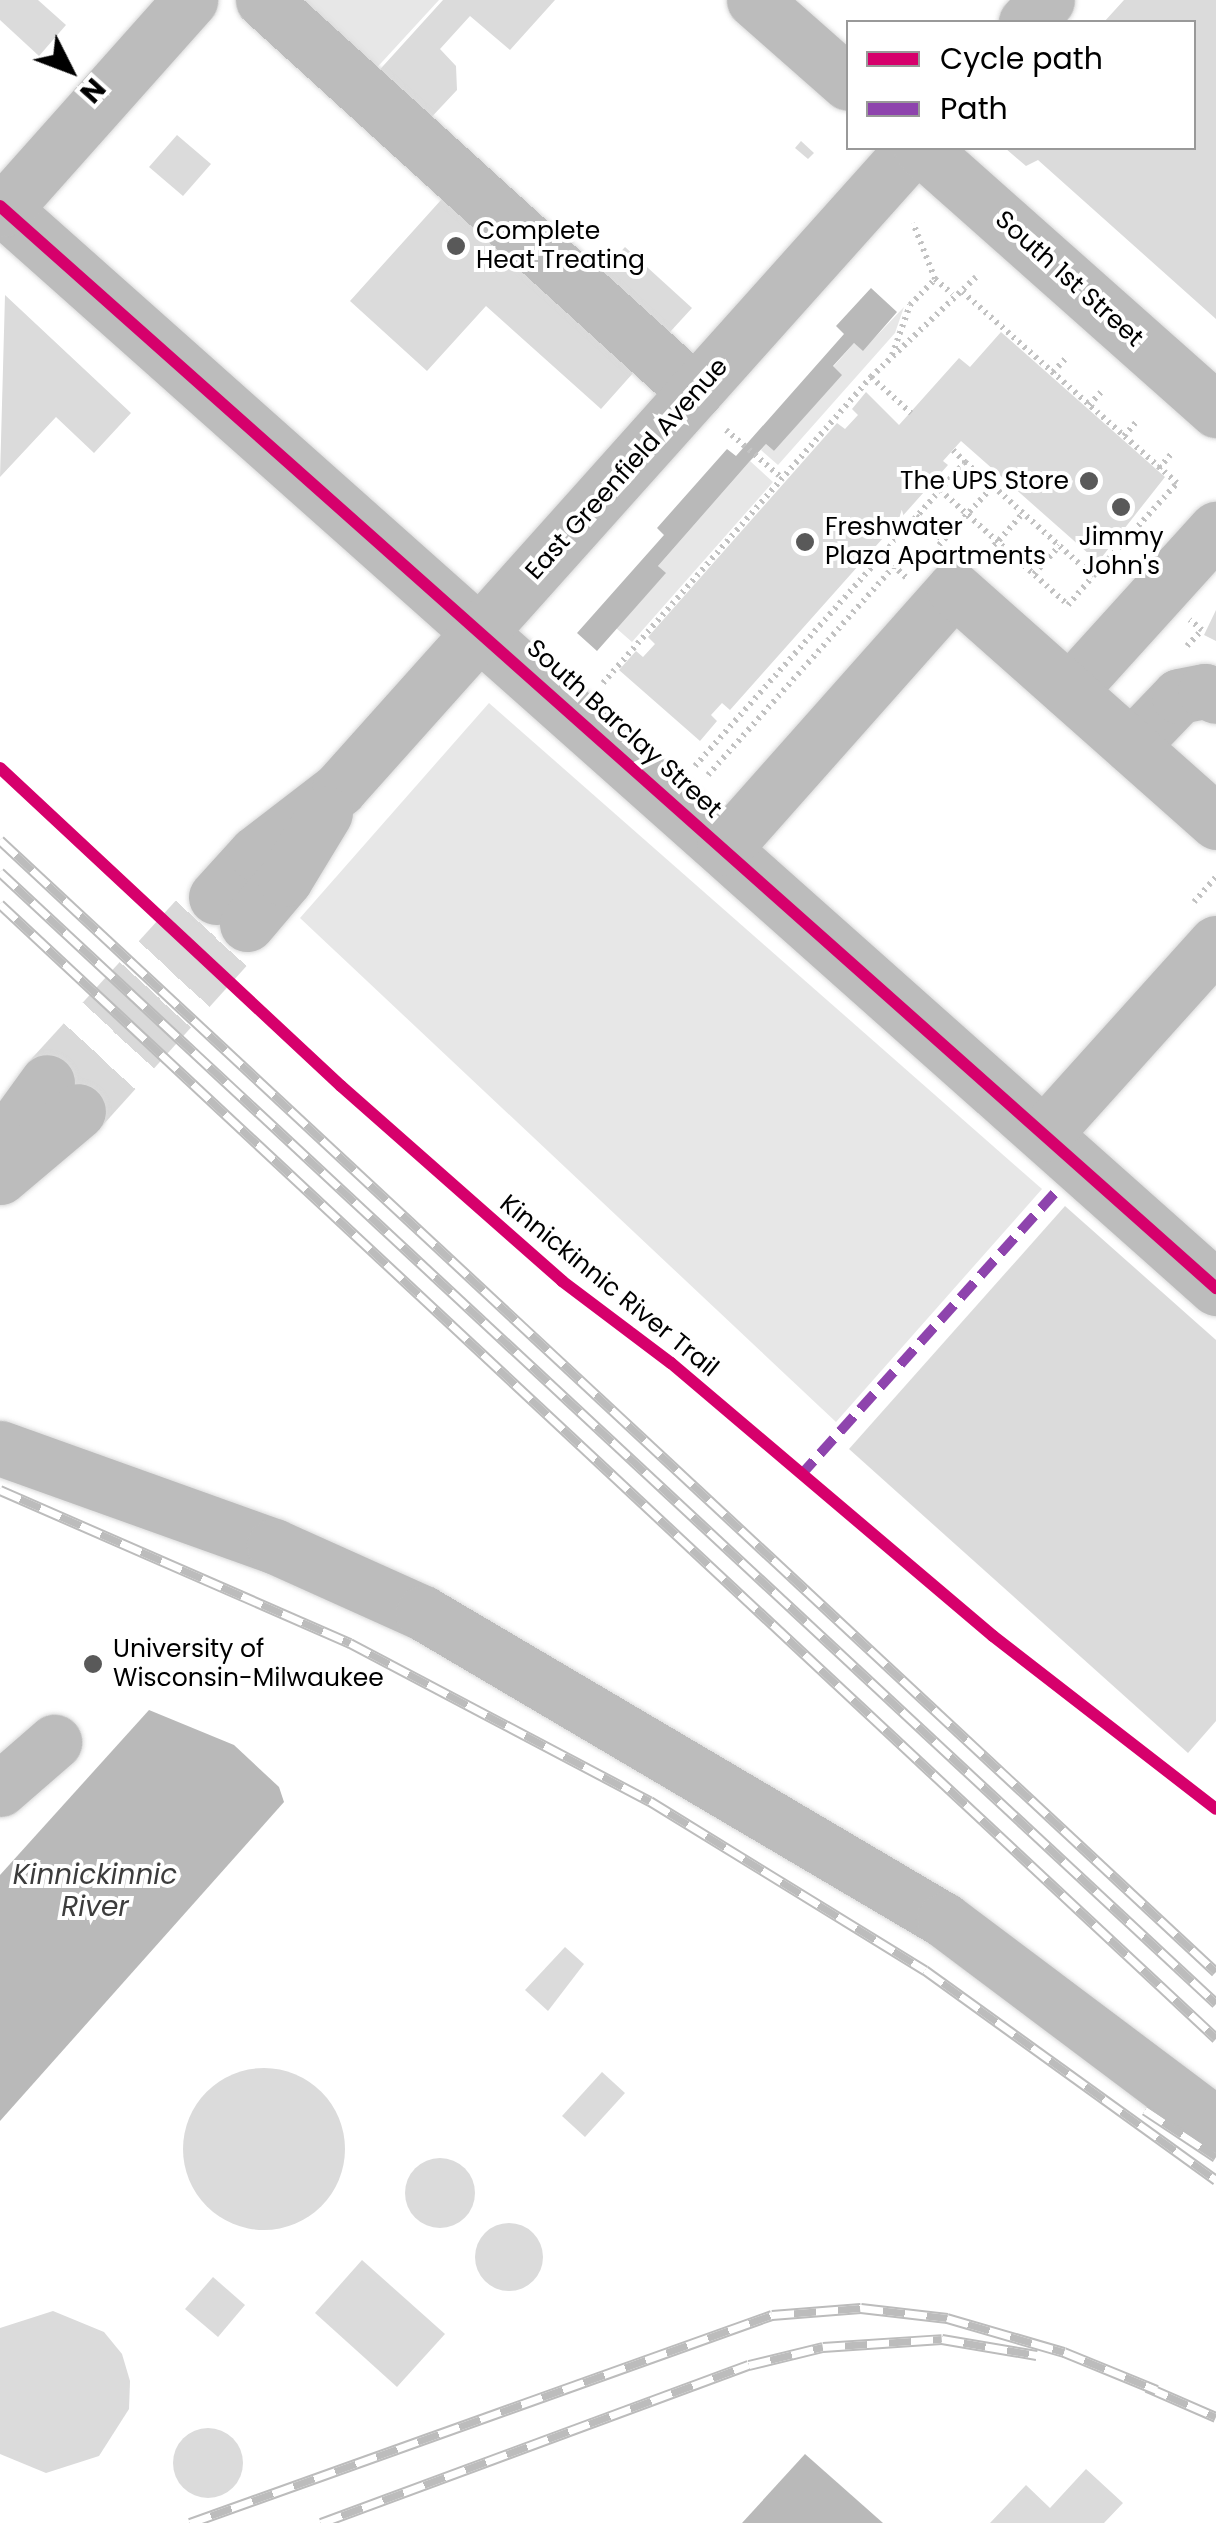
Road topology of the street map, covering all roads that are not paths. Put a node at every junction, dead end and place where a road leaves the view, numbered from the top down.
1 (190, 0) edge
2 (263, 0) edge
3 (754, 0) edge
4 (1047, 0) edge
5 (1028, 20) edge
6 (846, 81) edge
7 (911, 150) edge
8 (923, 150) edge
9 (2, 208) edge
10 (1216, 410) edge
11 (711, 411) junction
12 (1216, 529) edge
13 (482, 631) junction
14 (1068, 691) junction
15 (1216, 696) edge
16 (1132, 746) junction
17 (1216, 822) edge
18 (724, 848) junction
19 (232, 911) tunnel mouth
20 (1216, 943) edge
21 (1044, 1134) junction
22 (0, 1147) edge
23 (0, 1177) edge
24 (1216, 1288) edge
25 (0, 1448) edge
26 (54, 1742) dead end
27 (0, 1788) edge
28 (1216, 2124) edge

1 - 9 street
2 - 11 street
3 - 6 street
4 - 5 street
7 - 11 street, East Greenfield Avenue
8 - 10 street, South 1st Street
9 - 13 street, South Barclay Street
11 - 13 street, East Greenfield Avenue
12 - 14 street
13 - 18 street, South Barclay Street
13 - 19 street, East Greenfield Avenue
14 - 16 street
14 - 18 street
15 - 16 street
16 - 17 street
18 - 21 street, South Barclay Street
20 - 21 street
21 - 24 street, South Barclay Street
22 - 23 street
25 - 28 street
26 - 27 street

